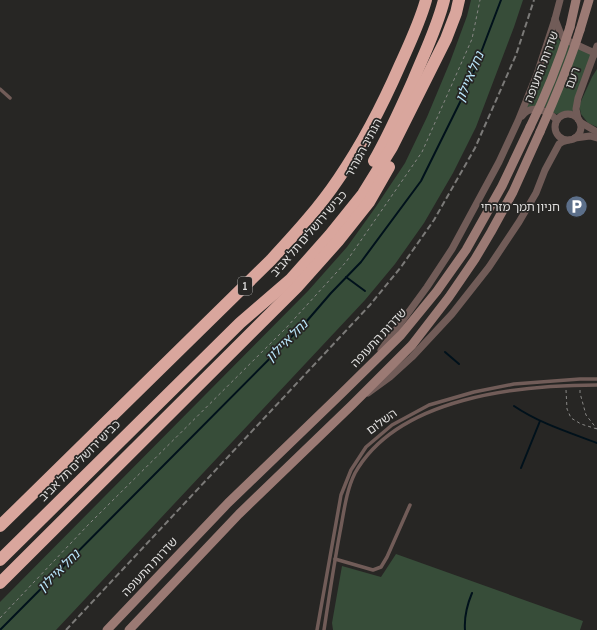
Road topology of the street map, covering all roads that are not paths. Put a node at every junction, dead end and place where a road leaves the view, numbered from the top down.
1 (426, 0) edge
2 (444, 0) edge
3 (459, 0) edge
4 (560, 0) edge
5 (576, 0) edge
6 (589, 0) edge
7 (555, 18) junction
8 (446, 39) junction
9 (596, 51) edge
10 (597, 64) edge
11 (584, 82) junction
12 (0, 89) edge
13 (10, 98) dead end
14 (558, 120) junction
15 (518, 121) junction
16 (579, 121) junction
17 (597, 132) edge
18 (597, 138) edge
19 (572, 139) junction
20 (240, 323) junction
21 (370, 366) junction
22 (597, 379) edge
23 (597, 385) edge
24 (352, 405) junction
25 (410, 505) dead end
26 (0, 526) edge
27 (329, 558) junction
28 (335, 559) junction
29 (0, 560) edge
30 (0, 583) edge
31 (107, 630) edge
32 (129, 630) edge
33 (317, 630) edge
34 (324, 630) edge

1 - 26 highway, כביש ירושלים תל אביב / 1
2 - 20 highway, הנתיב המהיר / 1
3 - 8 highway, כביש ירושלים תל אביב / 1
4 - 7 street
5 - 21 main road, שדרות התעופה, bridge
6 - 24 main road, שדרות התעופה, bridge
7 - 9 street
7 - 15 street
8 - 20 highway, כביש ירושלים תל אביב / 1
8 - 30 highway
9 - 11 street, רעם
10 - 11 street
11 - 16 street, רעם
12 - 13 lane
14 - 15 street
14 - 16 street
14 - 19 street
15 - 21 street
16 - 17 street
16 - 19 street
18 - 19 street
19 - 24 street
20 - 29 highway, כביש ירושלים תל אביב / 1
21 - 31 main road, שדרות התעופה
22 - 27 lane, השלום
23 - 28 lane
24 - 32 main road, שדרות התעופה
25 - 28 lane
27 - 28 lane
27 - 33 lane, השלום
28 - 34 lane

